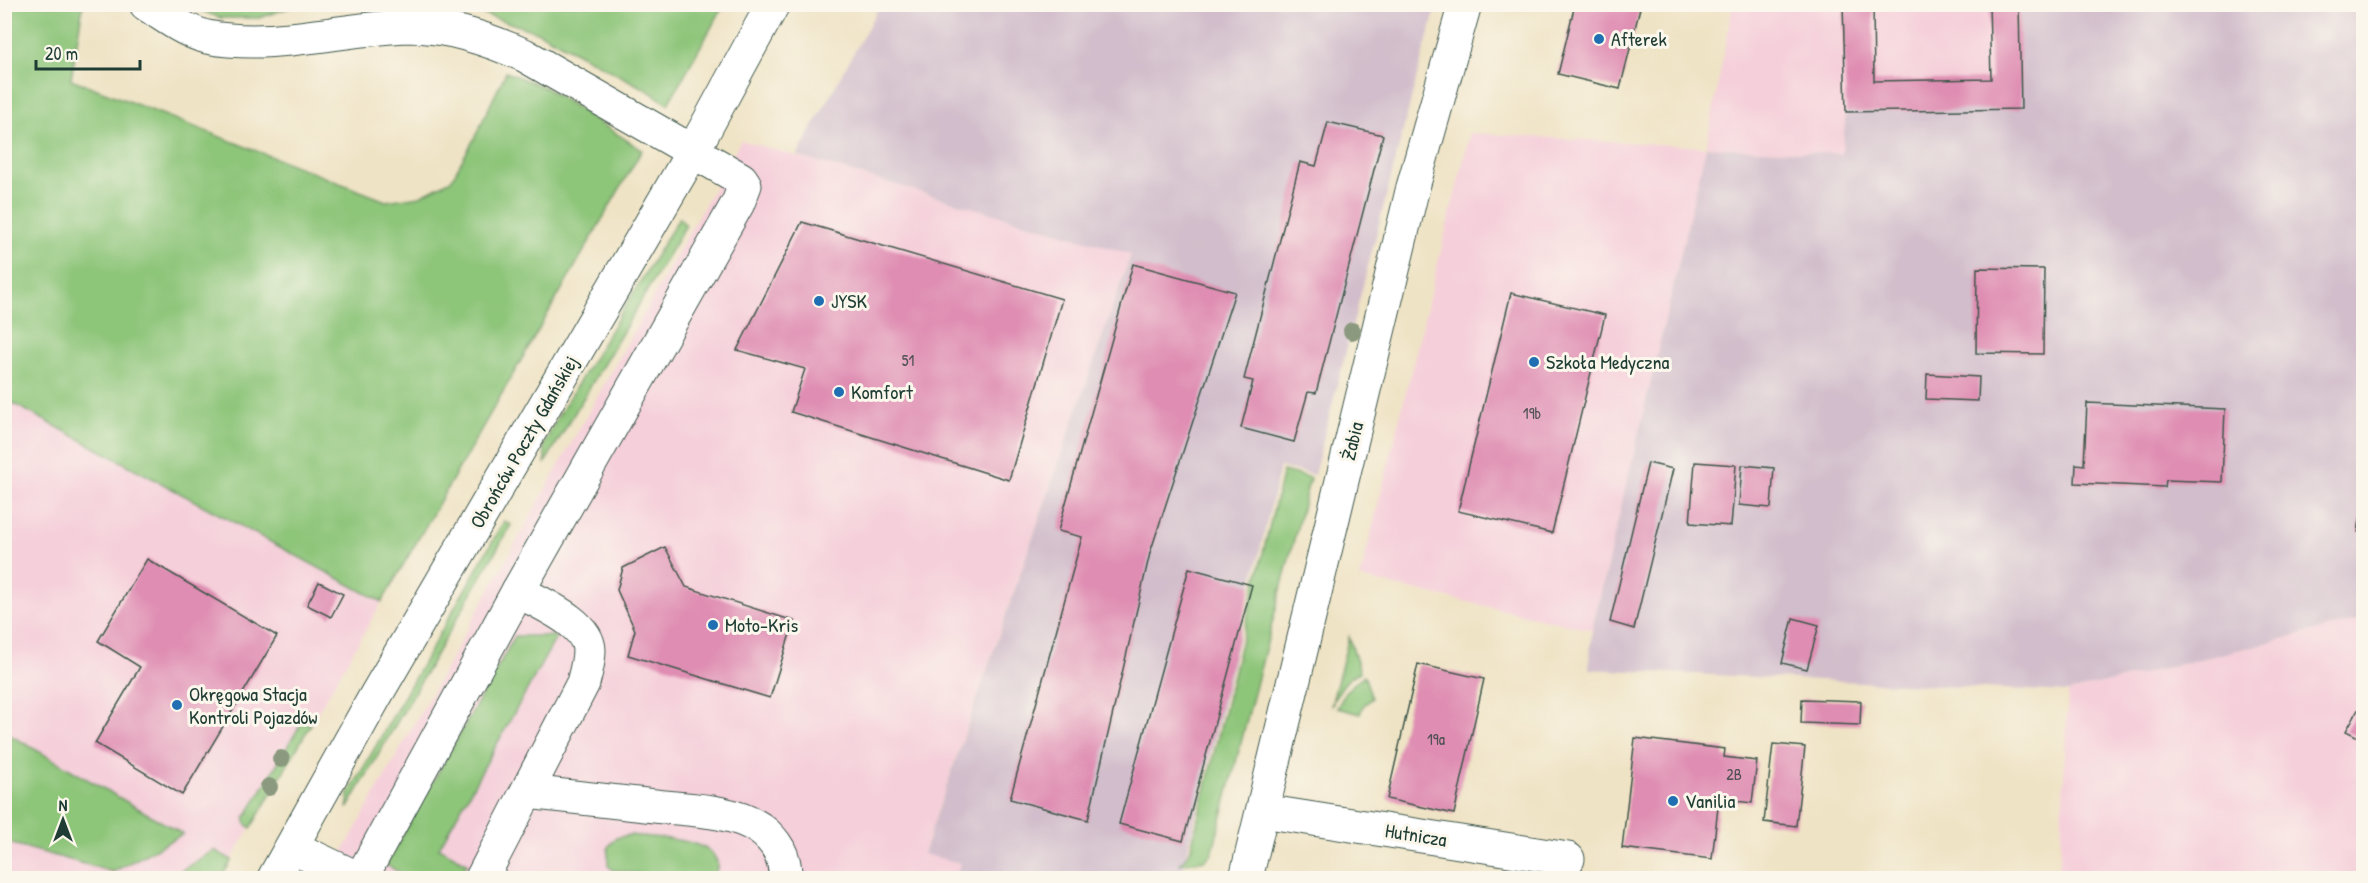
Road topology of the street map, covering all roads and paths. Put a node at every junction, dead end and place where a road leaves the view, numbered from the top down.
1 (146, 4) edge
2 (773, 4) edge
3 (1465, 4) edge
4 (692, 153) junction
5 (518, 591) junction
6 (527, 792) junction
7 (1263, 811) junction
8 (292, 847) junction
9 (1568, 859) dead end
10 (274, 879) edge
11 (359, 879) edge
12 (482, 879) edge
13 (785, 879) edge
14 (1246, 879) edge

1 - 4 street
2 - 4 street, Obrońców Poczty Gdańskiej
3 - 7 street, Żabia
4 - 5 street
4 - 8 street, Obrońców Poczty Gdańskiej
5 - 6 street
5 - 11 street
6 - 12 street
6 - 13 street
7 - 9 street, Hutnicza
7 - 14 street, Żabia
8 - 10 street, Obrońców Poczty Gdańskiej
8 - 11 street

